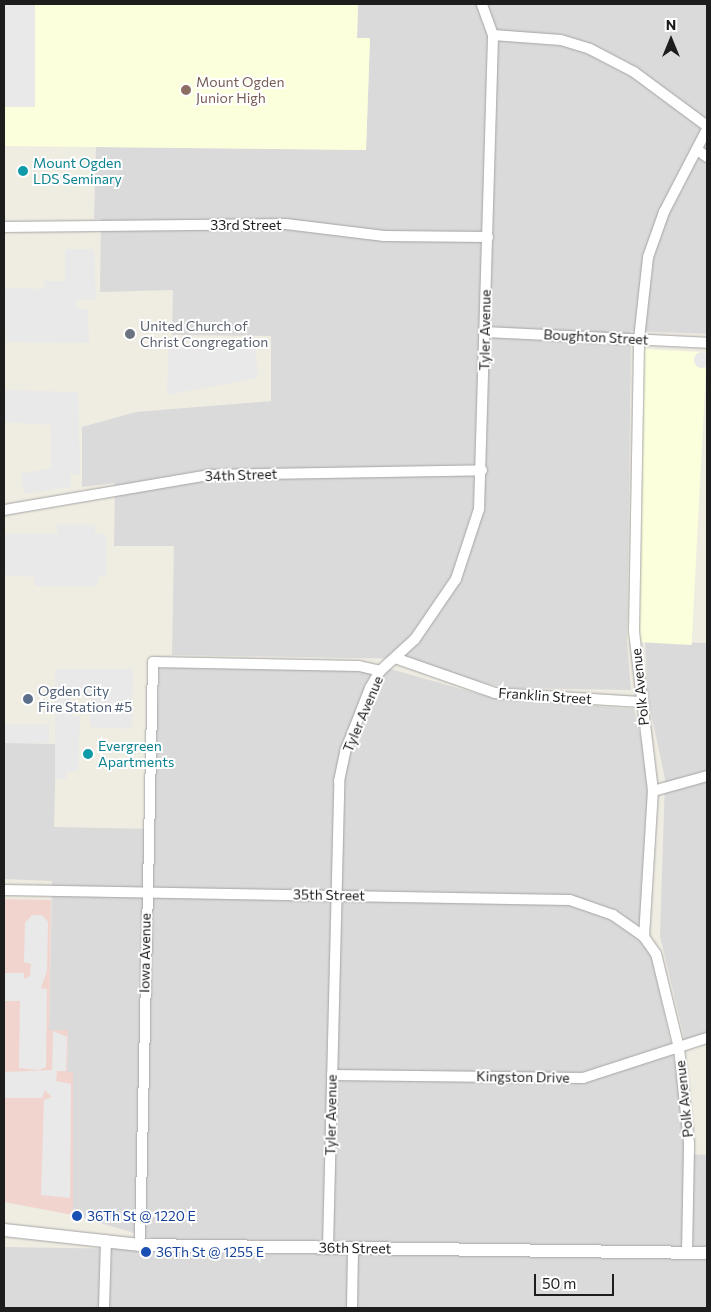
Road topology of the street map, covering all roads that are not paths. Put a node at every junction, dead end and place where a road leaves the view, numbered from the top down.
1 (482, 4) edge
2 (493, 35) junction
3 (707, 127) edge
4 (703, 154) edge
5 (4, 227) edge
6 (488, 237) junction
7 (485, 332) junction
8 (640, 339) junction
9 (707, 343) edge
10 (482, 470) junction
11 (4, 510) edge
12 (395, 658) junction
13 (380, 671) junction
14 (640, 702) junction
15 (707, 776) edge
16 (652, 790) junction
17 (4, 890) edge
18 (146, 892) junction
19 (334, 894) junction
20 (644, 938) junction
21 (707, 1038) edge
22 (679, 1048) junction
23 (332, 1076) junction
24 (4, 1230) edge
25 (106, 1240) junction
26 (140, 1245) junction
27 (328, 1247) junction
28 (353, 1248) junction
29 (687, 1252) junction
30 (707, 1253) edge
31 (104, 1308) edge
32 (352, 1308) edge

1 - 2 street, Tyler Avenue
2 - 3 street
2 - 6 street, Tyler Avenue
3 - 4 street, Polk Avenue
4 - 8 street, Polk Avenue
5 - 6 street, 33rd Street
6 - 7 street, Tyler Avenue
7 - 8 street, Boughton Street
7 - 10 street, Tyler Avenue
8 - 9 street, Boughton Street
8 - 14 street, Polk Avenue
10 - 11 street, 34th Street
10 - 12 street, Tyler Avenue
12 - 13 street, Tyler Avenue
12 - 14 street, Franklin Street
13 - 18 street, Iowa Avenue
13 - 19 street, Tyler Avenue
14 - 16 street, Polk Avenue
15 - 16 street
16 - 20 street, Polk Avenue
17 - 18 street, 35th Street
18 - 19 street, 35th Street
18 - 26 street, Iowa Avenue
19 - 20 street, 35th Street
19 - 23 street, Tyler Avenue
20 - 22 street, Polk Avenue
21 - 22 street, Kingston Drive
22 - 23 street, Kingston Drive
22 - 29 street, Polk Avenue
23 - 27 street, Tyler Avenue
24 - 25 street, 36th Street
25 - 26 street, 36th Street
25 - 31 street
26 - 27 street, 36th Street
27 - 28 street, 36th Street
28 - 29 street, 36th Street
28 - 32 street
29 - 30 street, 36th Street

